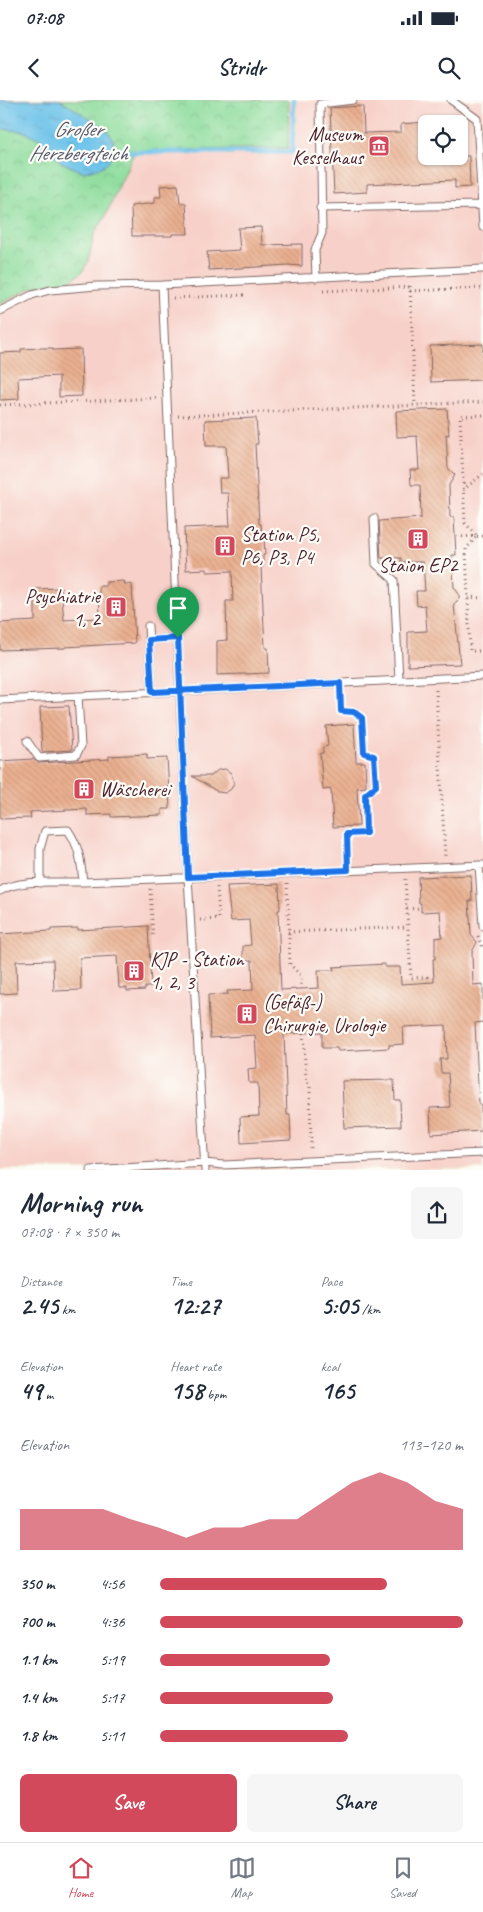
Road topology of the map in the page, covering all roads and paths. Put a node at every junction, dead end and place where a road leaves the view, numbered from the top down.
1 (352, 100) edge
2 (451, 100) edge
3 (482, 204) junction
4 (320, 208) junction
5 (483, 227) edge
6 (483, 269) edge
7 (409, 273) junction
8 (316, 278) junction
9 (162, 285) junction
10 (483, 288) edge
11 (410, 289) junction
12 (322, 291) dead end
13 (246, 294) dead end
14 (162, 299) junction
15 (0, 311) edge
16 (167, 397) junction
17 (483, 402) edge
18 (0, 405) edge
19 (415, 405) junction
20 (483, 415) edge
21 (168, 416) junction
22 (483, 474) edge
23 (463, 490) junction
24 (374, 518) dead end
25 (477, 536) junction
26 (483, 536) edge
27 (457, 537) dead end
28 (468, 597) junction
29 (483, 598) edge
30 (148, 626) dead end
31 (178, 638) junction
32 (149, 640) junction
33 (483, 651) edge
34 (483, 676) edge
35 (435, 678) junction
36 (399, 680) junction
37 (340, 683) junction
38 (180, 691) junction
39 (152, 692) junction
40 (78, 696) junction
41 (0, 700) edge
42 (341, 711) junction
43 (341, 717) dead end
44 (27, 741) dead end
45 (481, 865) edge
46 (446, 866) junction
47 (405, 868) junction
48 (348, 870) junction
49 (286, 872) junction
50 (217, 875) junction
51 (188, 877) junction
52 (150, 879) junction
53 (83, 882) junction
54 (40, 883) junction
55 (0, 891) edge
56 (421, 908) dead end
57 (407, 909) junction
58 (191, 921) junction
59 (408, 926) junction
60 (483, 926) edge
61 (288, 932) junction
62 (153, 937) dead end
63 (427, 982) dead end
64 (301, 989) dead end
65 (303, 1033) dead end
66 (483, 1153) edge
67 (311, 1162) junction
68 (205, 1166) edge
69 (91, 1170) edge

1 - 4 lane
2 - 3 lane
3 - 4 lane
3 - 5 lane
4 - 8 lane
6 - 7 lane
7 - 8 lane
7 - 11 path
8 - 9 lane
9 - 14 lane
9 - 15 lane
10 - 11 path
11 - 12 path
11 - 19 path
13 - 14 path
14 - 16 lane
16 - 18 path
16 - 21 lane
17 - 19 path
19 - 21 path
20 - 23 path
21 - 31 lane
22 - 23 path
23 - 25 path
24 - 36 lane
25 - 26 path
25 - 27 path
25 - 28 path
28 - 29 path
28 - 33 path
30 - 32 lane
31 - 32 lane
31 - 38 lane
32 - 39 lane
34 - 35 lane
35 - 36 lane
35 - 46 path
36 - 37 lane
37 - 38 lane
37 - 42 path
38 - 39 lane
38 - 51 lane
39 - 40 lane
40 - 41 lane
40 - 44 lane
42 - 43 path
42 - 48 path
45 - 46 lane
45 - 60 lane
46 - 47 lane
47 - 48 lane
47 - 57 path
48 - 49 lane
49 - 50 lane
49 - 61 path
50 - 51 lane
50 - 58 path
51 - 52 lane
51 - 58 lane
52 - 53 lane
52 - 62 path
53 - 54 lane
53 - 54 lane
54 - 55 lane
56 - 57 path
57 - 59 path
58 - 68 lane
59 - 61 path
59 - 63 path
61 - 64 path
65 - 67 path
66 - 67 lane
67 - 68 lane
68 - 69 lane

